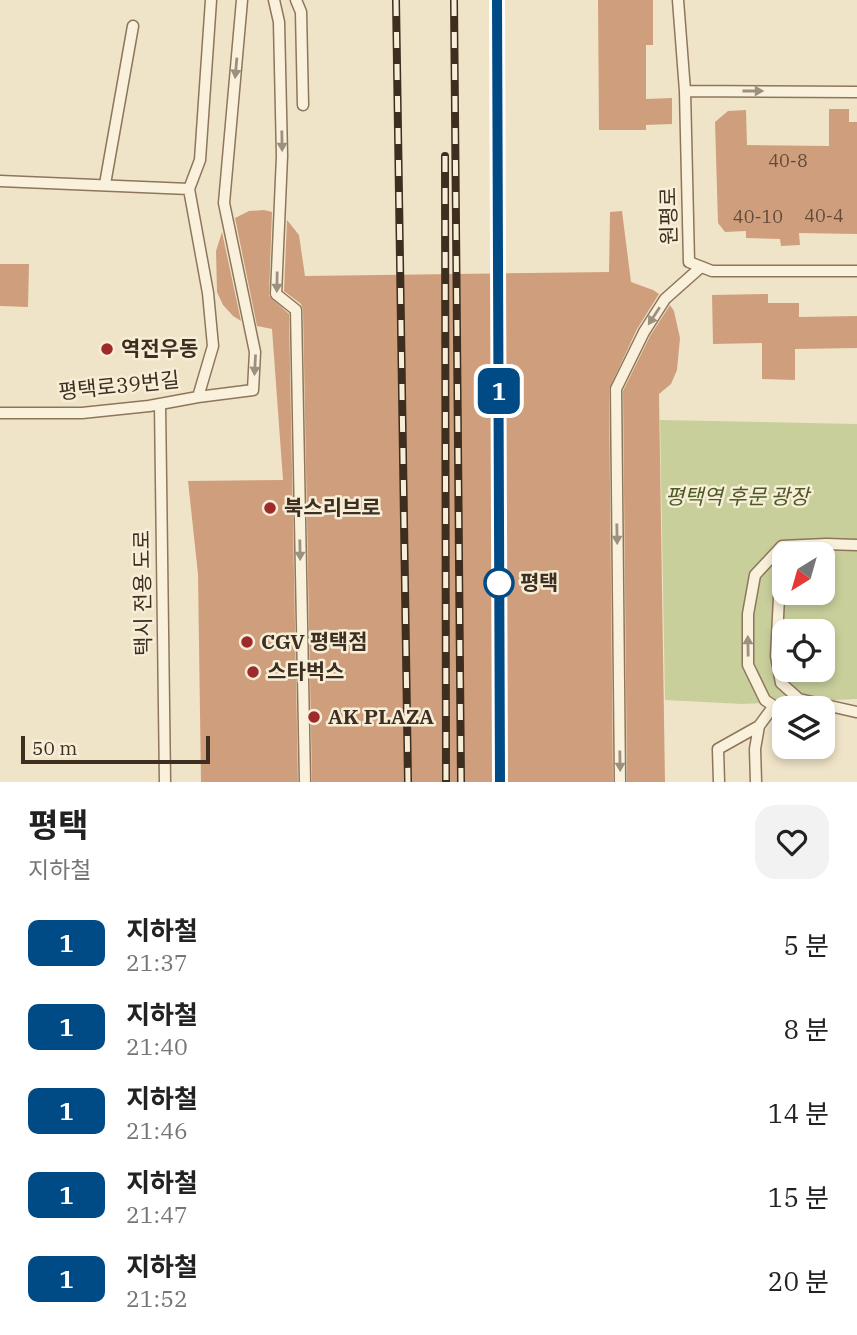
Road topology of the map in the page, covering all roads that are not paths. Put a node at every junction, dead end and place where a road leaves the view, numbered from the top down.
1 (211, 0) edge
2 (242, 0) edge
3 (274, 0) edge
4 (296, 0) edge
5 (678, 0) edge
6 (134, 26) dead end
7 (685, 91) junction
8 (857, 92) edge
9 (303, 105) dead end
10 (0, 181) edge
11 (105, 184) junction
12 (189, 189) junction
13 (701, 267) junction
14 (857, 271) edge
15 (198, 397) junction
16 (160, 404) junction
17 (0, 413) edge
18 (835, 544) edge
19 (857, 545) edge
20 (772, 557) edge
21 (779, 606) edge
22 (772, 705) edge
23 (772, 710) edge
24 (835, 712) edge
25 (857, 712) edge
26 (759, 726) junction
27 (165, 782) edge
28 (305, 782) edge
29 (620, 782) edge
30 (719, 782) edge
31 (756, 782) edge

1 - 12 lane, 평택로39번길
2 -> 15 lane
3 -> 28 lane
4 - 9 lane
5 - 7 lane, 원평로
6 - 11 lane
7 -> 8 lane
7 - 13 lane, 원평로
10 - 11 lane
11 - 12 lane
12 - 15 lane, 평택로39번길
13 - 14 lane, 원평로
13 -> 29 lane
15 - 16 lane, 평택로39번길
16 - 17 lane, 평택로39번길
16 - 27 lane, 택시 전용 도로
18 - 19 lane
22 -> 20 lane
21 - 25 lane
23 - 26 lane
24 - 25 lane
26 - 30 lane
26 - 31 lane

